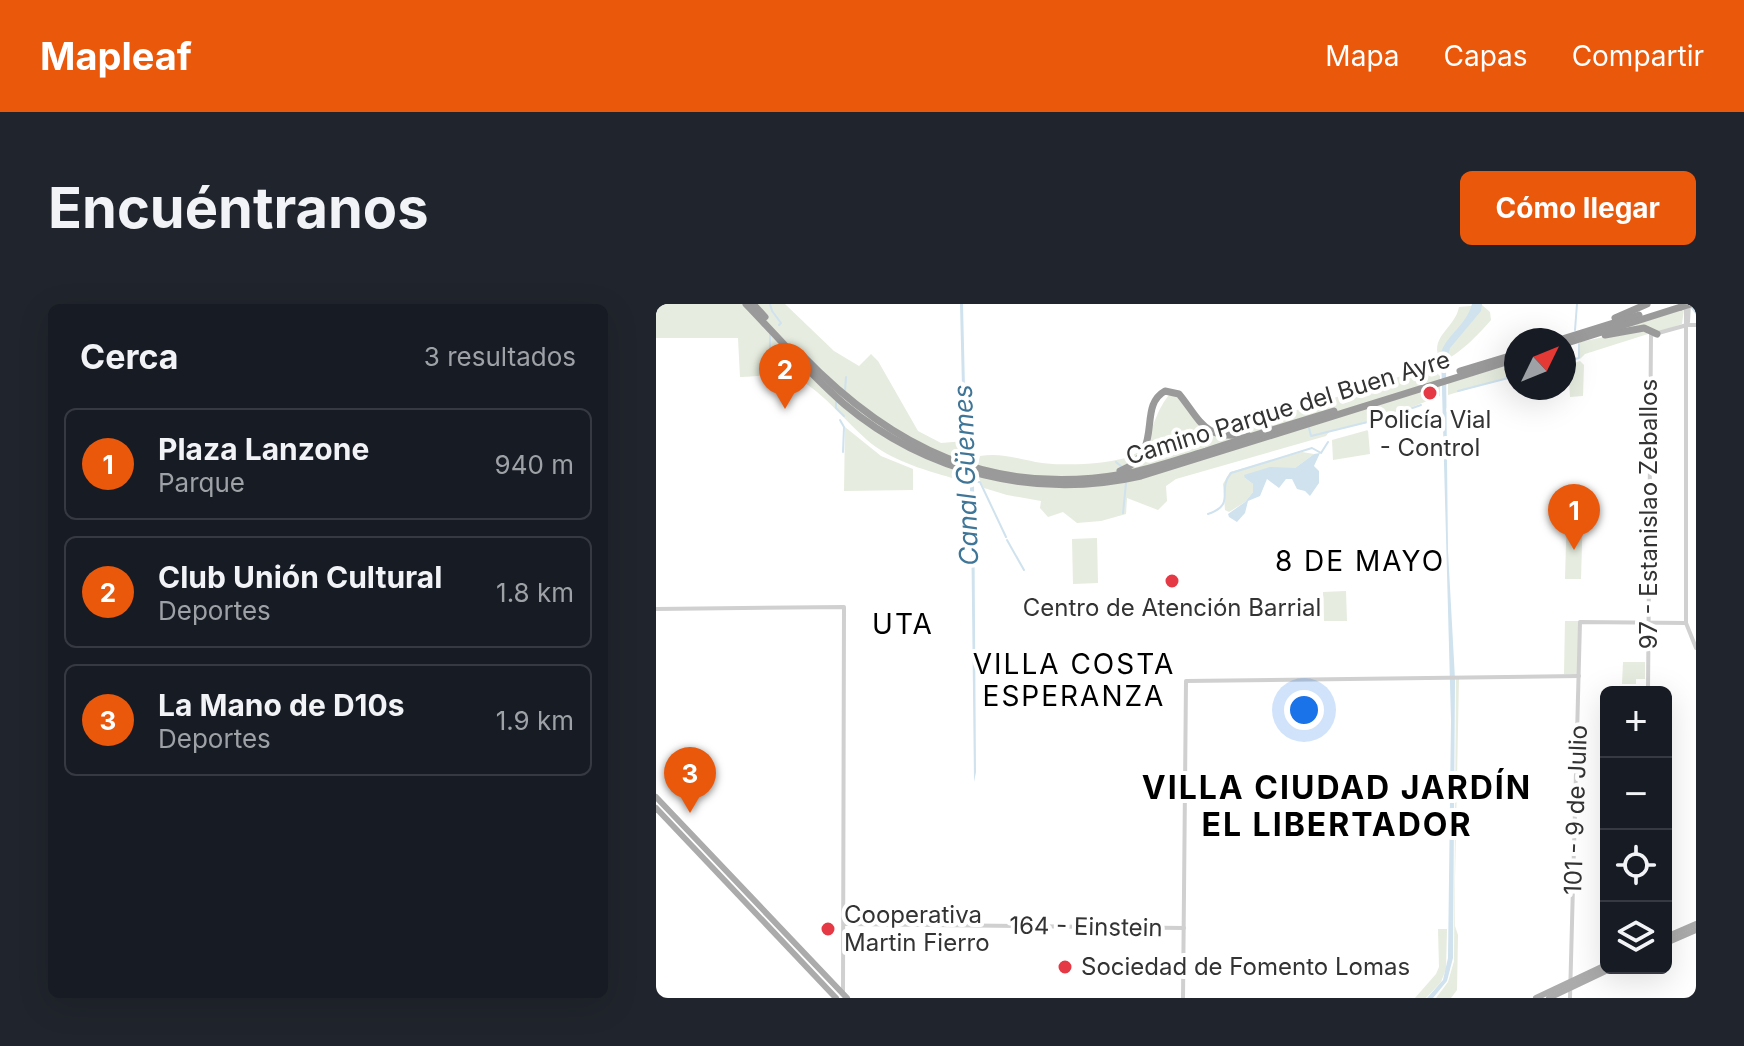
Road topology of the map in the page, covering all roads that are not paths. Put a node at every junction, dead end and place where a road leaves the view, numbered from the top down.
1 (746, 304) edge
2 (753, 304) edge
3 (1647, 304) edge
4 (1684, 305) edge
5 (1687, 325) junction
6 (1696, 325) edge
7 (1652, 333) junction
8 (1579, 336) junction
9 (1576, 337) edge
10 (1576, 338) edge
11 (1504, 360) edge
12 (1443, 379) junction
13 (1269, 431) junction
14 (966, 467) junction
15 (976, 470) junction
16 (1075, 480) junction
17 (656, 609) edge
18 (1650, 623) junction
19 (1686, 623) junction
20 (1696, 648) edge
21 (1579, 676) junction
22 (1648, 686) edge
23 (656, 797) edge
24 (656, 808) edge
25 (717, 864) dead end
26 (730, 875) junction
27 (844, 924) junction
28 (1696, 924) edge
29 (1184, 928) junction
30 (1696, 930) edge
31 (1672, 934) edge
32 (1672, 940) edge
33 (1600, 968) edge
34 (1600, 973) edge
35 (1571, 985) junction
36 (842, 997) edge
37 (1183, 998) edge
38 (1536, 998) edge
39 (1549, 998) edge
40 (1570, 998) edge

1 - 14 highway, Camino Parque del Buen Ayre
2 - 14 highway, Camino Parque del Buen Ayre
3 - 8 highway
4 - 5 street
4 - 8 highway
5 - 6 street
5 - 7 street
5 - 19 street
7 - 8 highway
7 - 18 street, 97 - Estanislao Zeballos
8 - 9 highway
8 - 10 highway
11 - 12 highway, Camino Parque del Buen Ayre
12 - 13 highway, Camino Parque del Buen Ayre
12 - 15 highway, Camino Parque del Buen Ayre
13 - 16 highway, Camino Parque del Buen Ayre
13 - 16 highway
14 - 15 highway, Camino Parque del Buen Ayre
15 - 16 highway, Camino Parque del Buen Ayre
17 - 27 street
18 - 19 street
18 - 21 street, 101 - 9 de Julio
18 - 22 street, 97 - Estanislao Zeballos
19 - 20 street
21 - 29 street
21 - 35 street, 101 - 9 de Julio
23 - 26 main road
24 - 36 main road
25 - 26 main road
26 - 36 main road
27 - 29 street, 164 - Einstein
27 - 36 street
28 - 31 main road
29 - 37 street
30 - 32 main road
33 - 35 main road
34 - 35 main road
35 - 38 main road
35 - 39 main road
35 - 40 street, 101 - 9 de Julio

